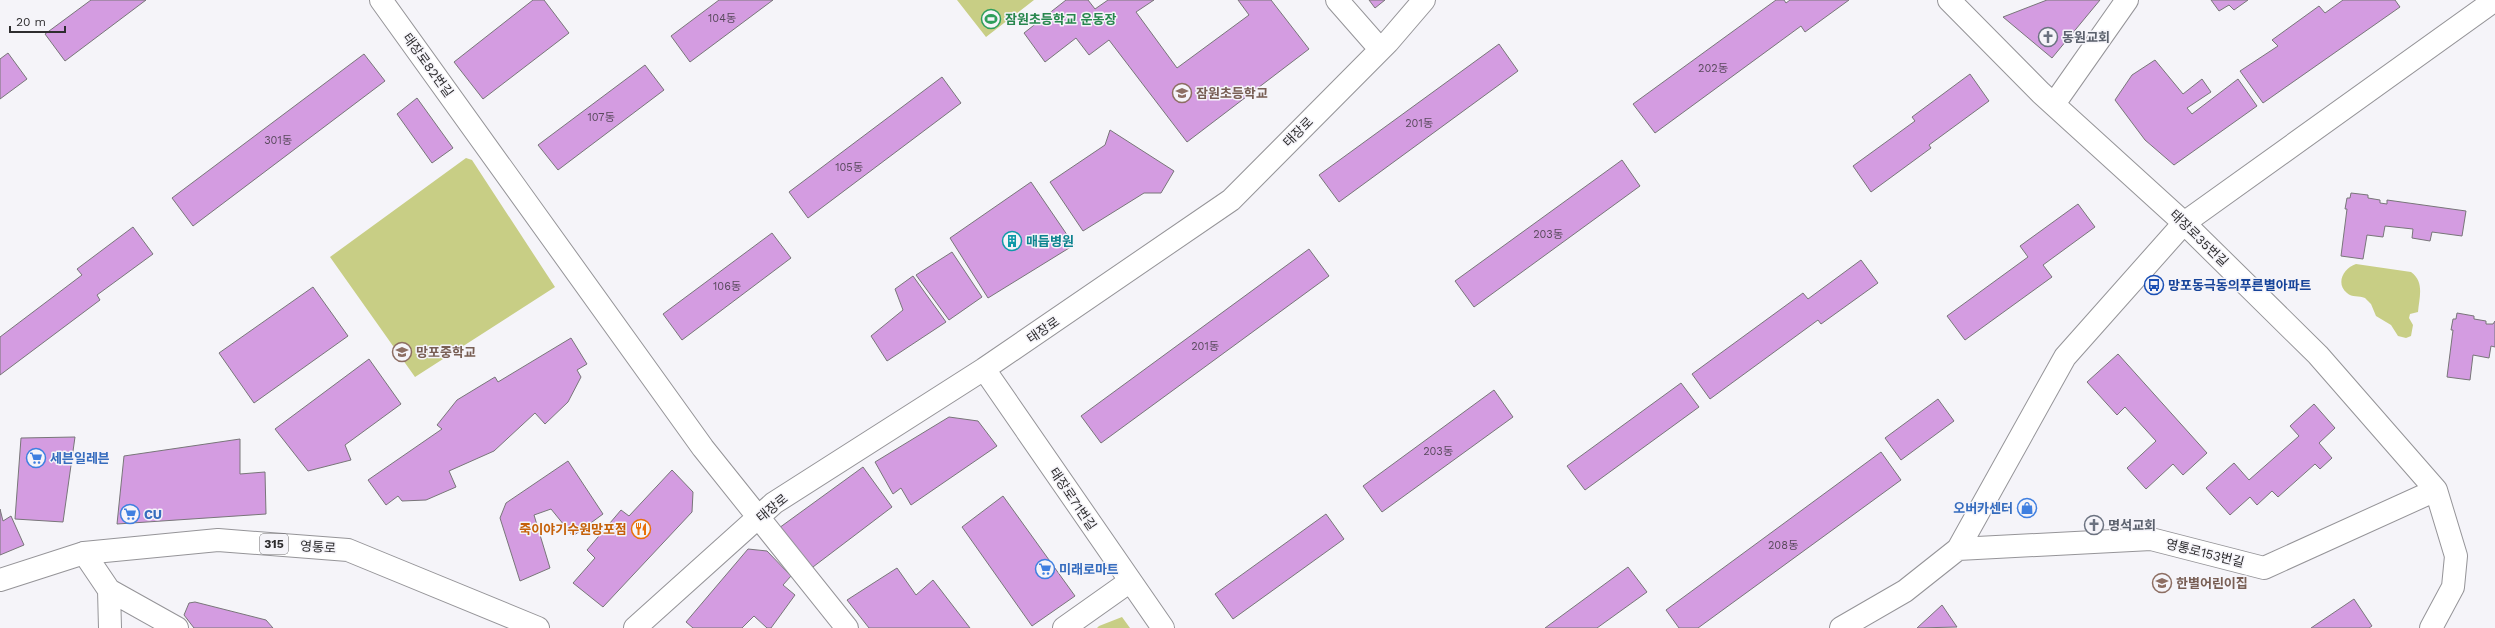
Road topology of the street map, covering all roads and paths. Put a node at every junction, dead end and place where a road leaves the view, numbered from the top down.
1 (381, 0) edge
2 (1337, 0) edge
3 (1424, 0) edge
4 (1949, 0) edge
5 (2127, 0) edge
6 (2494, 0) edge
7 (1380, 49) junction
8 (2054, 104) junction
9 (2184, 223) junction
10 (984, 369) junction
11 (2436, 490) junction
12 (760, 518) junction
13 (1958, 548) junction
14 (84, 553) junction
15 (0, 580) edge
16 (1129, 582) junction
17 (109, 590) junction
18 (110, 628) edge
19 (177, 628) edge
20 (538, 628) edge
21 (635, 628) edge
22 (847, 628) edge
23 (1064, 628) edge
24 (1163, 628) edge
25 (1841, 628) edge
26 (2431, 628) edge

1 - 12 street, 태장로82번길
2 - 7 street
3 - 7 street, 태장로
4 - 8 street, 태장로35번길
5 - 8 street
6 - 9 street
7 - 10 street, 태장로
8 - 9 street, 태장로35번길
9 - 11 street, 태장로35번길
9 - 13 street
10 - 12 street, 태장로
10 - 16 street, 태장로71번길
11 - 13 street, 영통로153번길
11 - 26 street
12 - 21 street, 태장로
12 - 22 street, 태장로82번길
13 - 25 street
14 - 15 street, 영통로 / 315
14 - 17 street
14 - 20 street, 영통로 / 315
16 - 23 street
16 - 24 street, 태장로71번길
17 - 18 street
17 - 19 street

